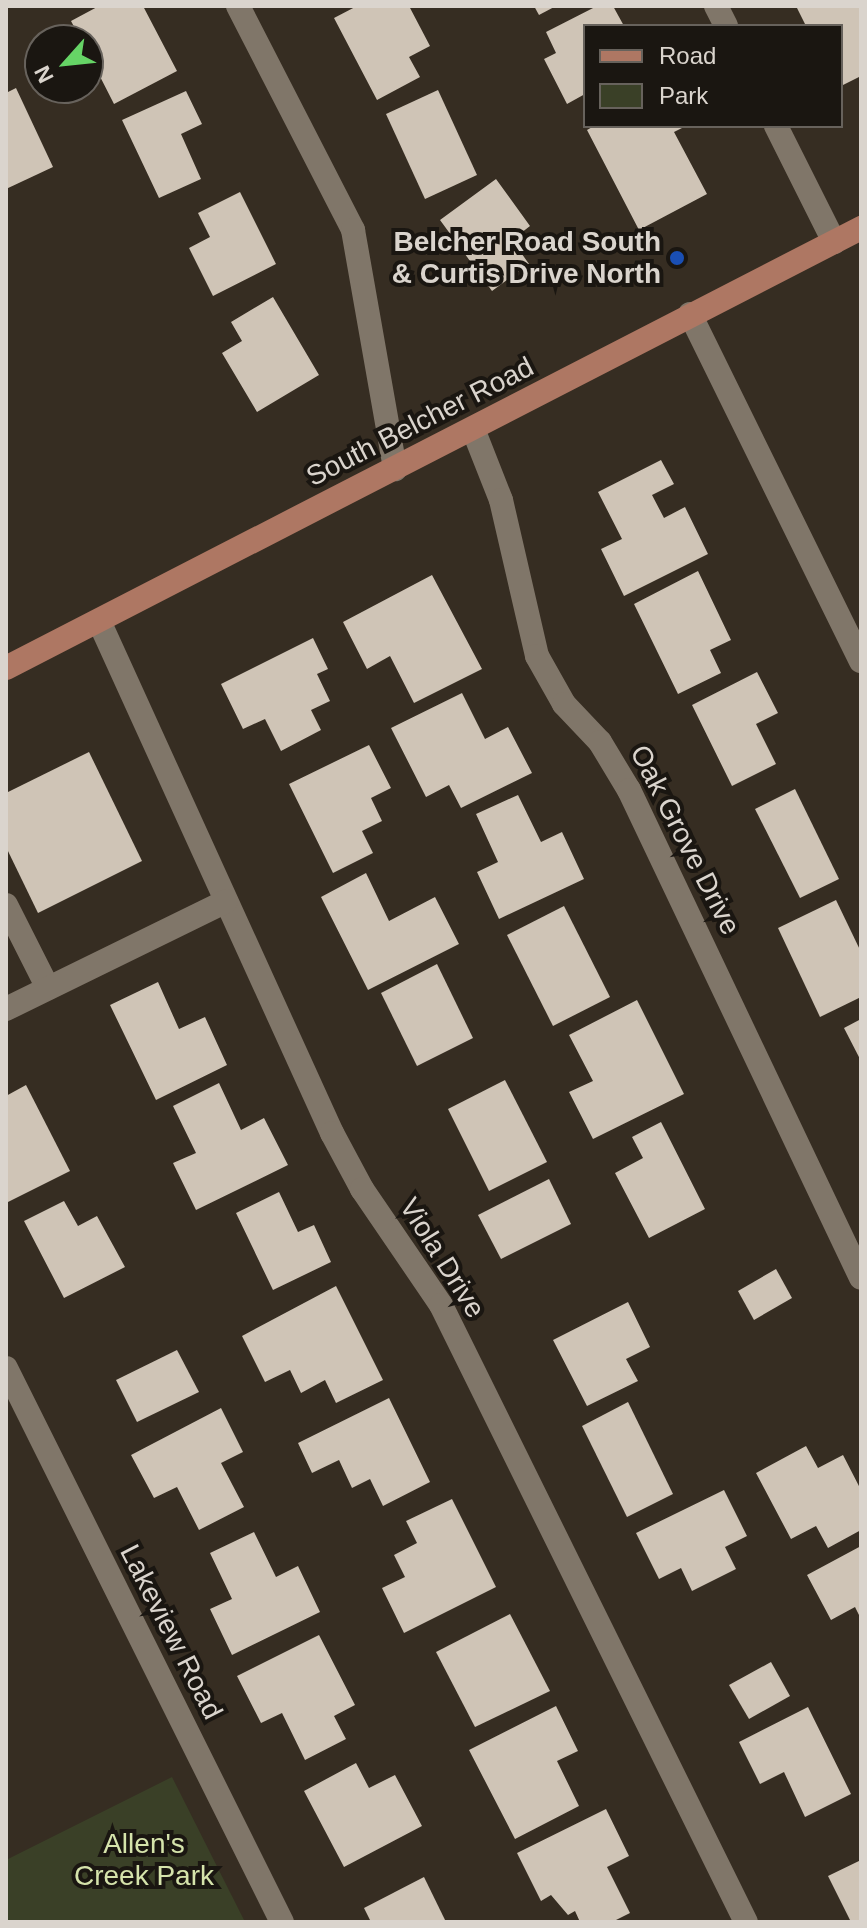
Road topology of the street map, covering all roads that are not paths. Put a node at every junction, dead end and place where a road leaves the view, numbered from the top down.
1 (238, 6) edge
2 (716, 6) edge
3 (725, 24) edge
4 (777, 128) edge
5 (861, 228) edge
6 (834, 242) junction
7 (690, 314) junction
8 (473, 429) junction
9 (395, 469) junction
10 (99, 621) junction
11 (861, 661) edge
12 (6, 668) edge
13 (226, 901) junction
14 (6, 905) edge
15 (48, 988) junction
16 (6, 1009) edge
17 (861, 1278) edge
18 (6, 1368) edge
19 (282, 1922) edge
20 (746, 1922) edge

1 - 9 street
2 - 3 street
4 - 6 street
5 - 6 main road, South Belcher Road
6 - 7 main road, South Belcher Road
7 - 8 main road, South Belcher Road
7 - 11 street
8 - 9 main road, South Belcher Road
8 - 17 street, Oak Grove Drive
9 - 10 main road, South Belcher Road
10 - 12 main road, South Belcher Road
10 - 13 street, Viola Drive
13 - 15 street
13 - 20 street, Viola Drive
14 - 15 street
15 - 16 street
18 - 19 street, Lakeview Road

